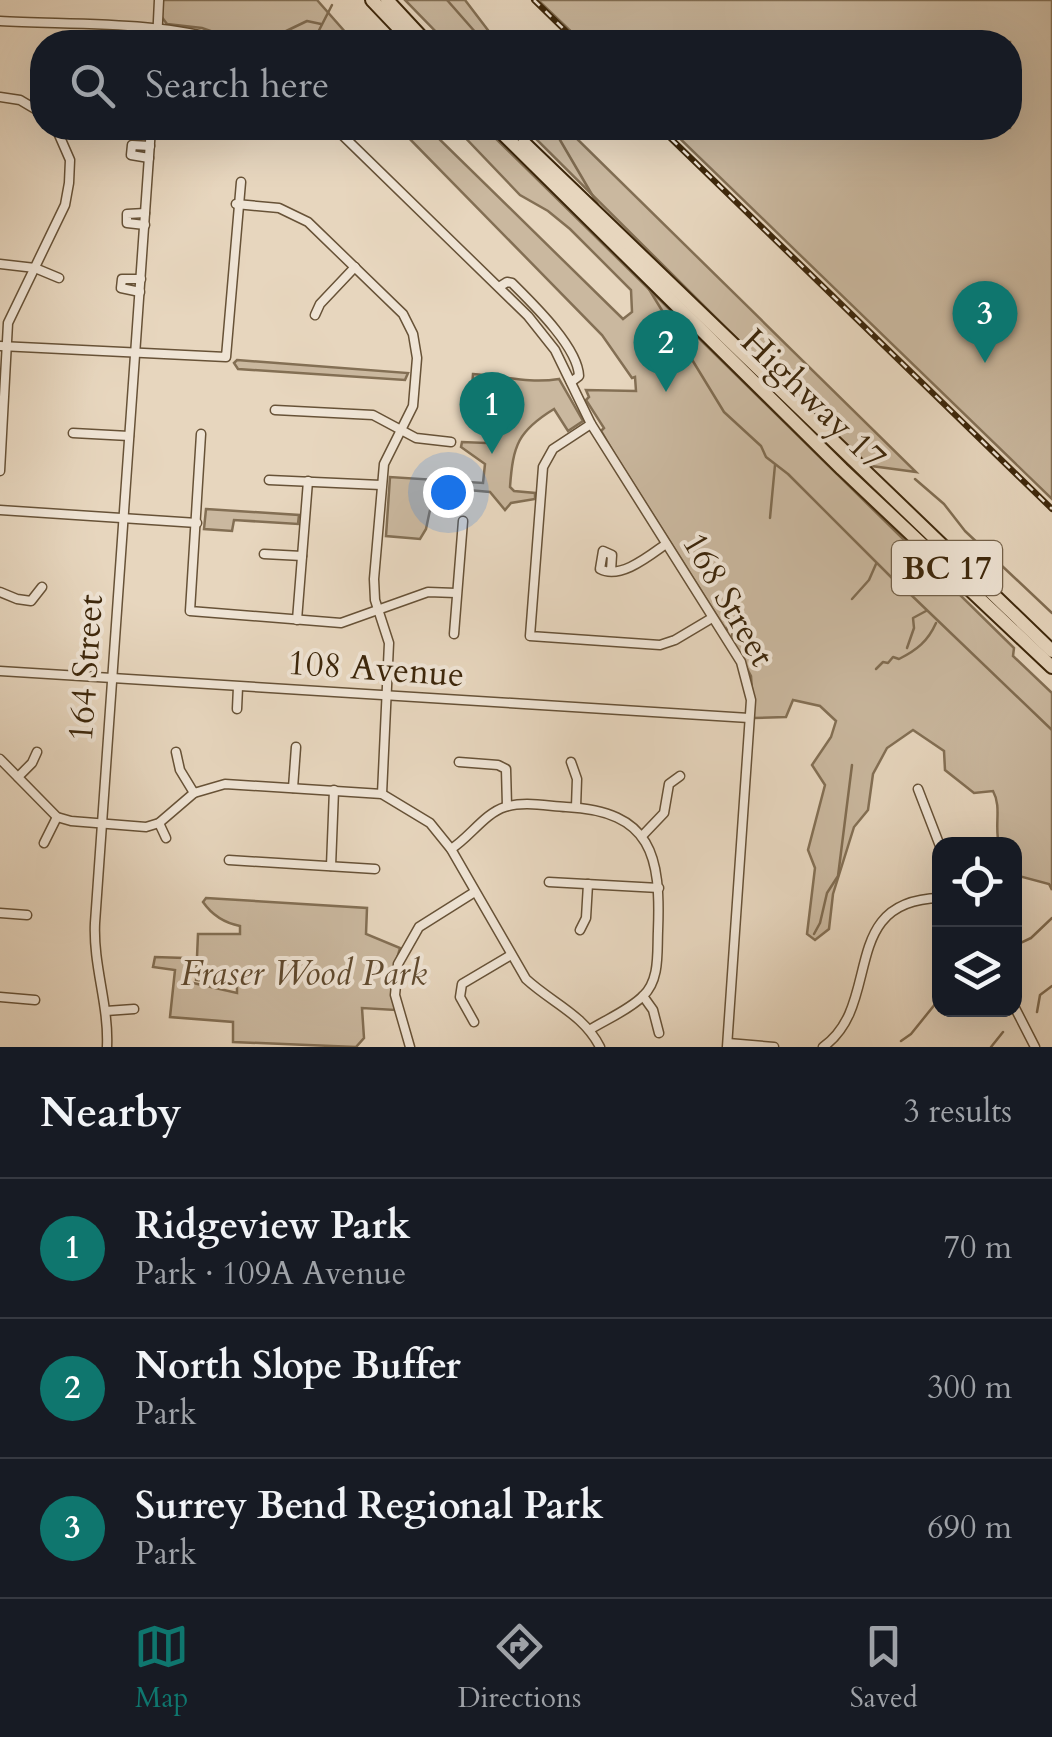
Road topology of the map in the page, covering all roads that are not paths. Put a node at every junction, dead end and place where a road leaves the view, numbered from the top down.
1 (159, 0) edge
2 (372, 0) edge
3 (387, 0) edge
4 (0, 21) edge
5 (157, 30) joint
6 (401, 30) edge
7 (415, 30) edge
8 (0, 97) edge
9 (30, 106) edge
10 (61, 140) edge
11 (150, 140) edge
12 (347, 140) edge
13 (510, 140) edge
14 (520, 140) edge
15 (150, 146) junction
16 (149, 158) junction
17 (241, 182) dead end
18 (236, 204) junction
19 (146, 213) junction
20 (596, 219) junction
21 (145, 225) junction
22 (0, 264) edge
23 (355, 267) junction
24 (35, 268) junction
25 (60, 278) dead end
26 (140, 279) junction
27 (140, 292) junction
28 (315, 315) dead end
29 (3, 346) edge
30 (134, 353) junction
31 (275, 410) dead end
32 (591, 424) junction
33 (402, 431) junction
34 (74, 433) dead end
35 (201, 434) dead end
36 (129, 436) junction
37 (450, 442) dead end
38 (847, 465) junction
39 (0, 471) edge
40 (269, 480) dead end
41 (308, 480) junction
42 (381, 485) junction
43 (0, 510) edge
44 (123, 518) junction
45 (463, 520) dead end
46 (197, 522) junction
47 (666, 544) junction
48 (264, 554) dead end
49 (302, 556) junction
50 (611, 571) dead end
51 (42, 587) dead end
52 (0, 592) edge
53 (456, 593) junction
54 (379, 610) junction
55 (712, 618) junction
56 (297, 620) junction
57 (454, 634) dead end
58 (1052, 651) edge
59 (1052, 667) edge
60 (0, 671) edge
61 (111, 678) junction
62 (238, 686) junction
63 (387, 696) junction
64 (237, 710) dead end
65 (749, 718) junction
66 (296, 747) dead end
67 (37, 752) dead end
68 (176, 752) dead end
69 (0, 758) edge
70 (459, 762) dead end
71 (571, 762) dead end
72 (680, 776) dead end
73 (18, 777) junction
74 (293, 788) junction
75 (918, 789) dead end
76 (334, 790) junction
77 (194, 792) junction
78 (382, 794) junction
79 (507, 806) junction
80 (576, 807) junction
81 (57, 816) junction
82 (158, 823) junction
83 (102, 824) junction
84 (643, 835) junction
85 (937, 837) edge
86 (166, 838) dead end
87 (44, 843) dead end
88 (451, 849) junction
89 (230, 860) dead end
90 (331, 866) junction
91 (374, 869) dead end
92 (549, 882) dead end
93 (588, 884) junction
94 (660, 888) junction
95 (473, 893) junction
96 (932, 896) edge
97 (0, 913) edge
98 (26, 915) dead end
99 (580, 930) dead end
100 (511, 955) junction
101 (642, 996) junction
102 (0, 997) edge
103 (34, 1000) dead end
104 (134, 1009) dead end
105 (106, 1011) junction
106 (1020, 1017) edge
107 (474, 1022) dead end
108 (591, 1029) junction
109 (659, 1033) dead end
110 (727, 1045) edge
111 (107, 1047) edge
112 (410, 1047) edge
113 (600, 1047) edge
114 (774, 1047) edge
115 (824, 1047) edge
116 (1036, 1047) edge

1 - 5 street
2 - 6 highway
3 - 7 highway
4 - 5 street
8 - 9 street
10 - 24 street
11 - 15 street, 164 Street
12 - 32 street, 168 Street
13 - 20 highway, Highway 17 / BC 17
14 - 20 highway, Highway 17 / BC 17
15 - 16 street, 164 Street
15 - 16 street, 164 Street
16 - 19 street, 164 Street
17 - 18 street
18 - 23 street
18 - 30 street
19 - 21 street, 164 Street
19 - 21 street, 164 Street
20 - 38 highway, Highway 17 / BC 17
21 - 26 street, 164 Street
22 - 24 street
23 - 28 street
23 - 33 street
24 - 25 street
24 - 29 street
26 - 27 street, 164 Street
26 - 27 street, 164 Street
27 - 30 street, 164 Street
29 - 30 street
29 - 39 street
30 - 36 street, 164 Street
31 - 33 street
32 - 47 street, 168 Street
32 - 55 street
33 - 37 street
33 - 42 street
34 - 36 street
35 - 46 street
36 - 44 street, 164 Street
38 - 58 highway, Highway 17 / BC 17
38 - 59 highway, Highway 17 / BC 17
40 - 41 street
41 - 42 street
41 - 49 street
42 - 54 street
43 - 44 street
44 - 46 street
44 - 61 street, 164 Street
45 - 53 street
46 - 56 street
47 - 50 street
47 - 55 street, 168 Street
48 - 49 street
49 - 56 street
51 - 52 street
53 - 54 street
53 - 57 street
54 - 56 street
54 - 63 street
55 - 65 street, 168 Street
60 - 61 street, 108 Avenue
61 - 62 street, 108 Avenue
61 - 83 street, 164 Street
62 - 63 street, 108 Avenue
62 - 64 street
63 - 65 street, 108 Avenue
63 - 78 street
65 - 110 street, 168 Street
66 - 74 street
67 - 73 street
68 - 77 street
69 - 73 street
70 - 79 street
71 - 80 street
72 - 84 street
73 - 81 street
74 - 76 street
74 - 77 street
75 - 85 street
76 - 78 street
76 - 90 street
77 - 82 street
78 - 88 street
79 - 80 street
79 - 88 street
80 - 84 street
81 - 83 street
81 - 87 street
82 - 83 street
82 - 86 street
83 - 105 street, 164 Street
84 - 94 street
88 - 95 street
89 - 90 street
90 - 91 street
92 - 93 street
93 - 94 street
93 - 99 street
94 - 101 street
95 - 100 street
95 - 112 street
96 - 115 street
97 - 98 street
100 - 107 street
100 - 108 street
101 - 108 street
101 - 109 street
102 - 103 street
104 - 105 street
105 - 111 street, 164 Street
106 - 116 street
108 - 113 street
110 - 114 street

